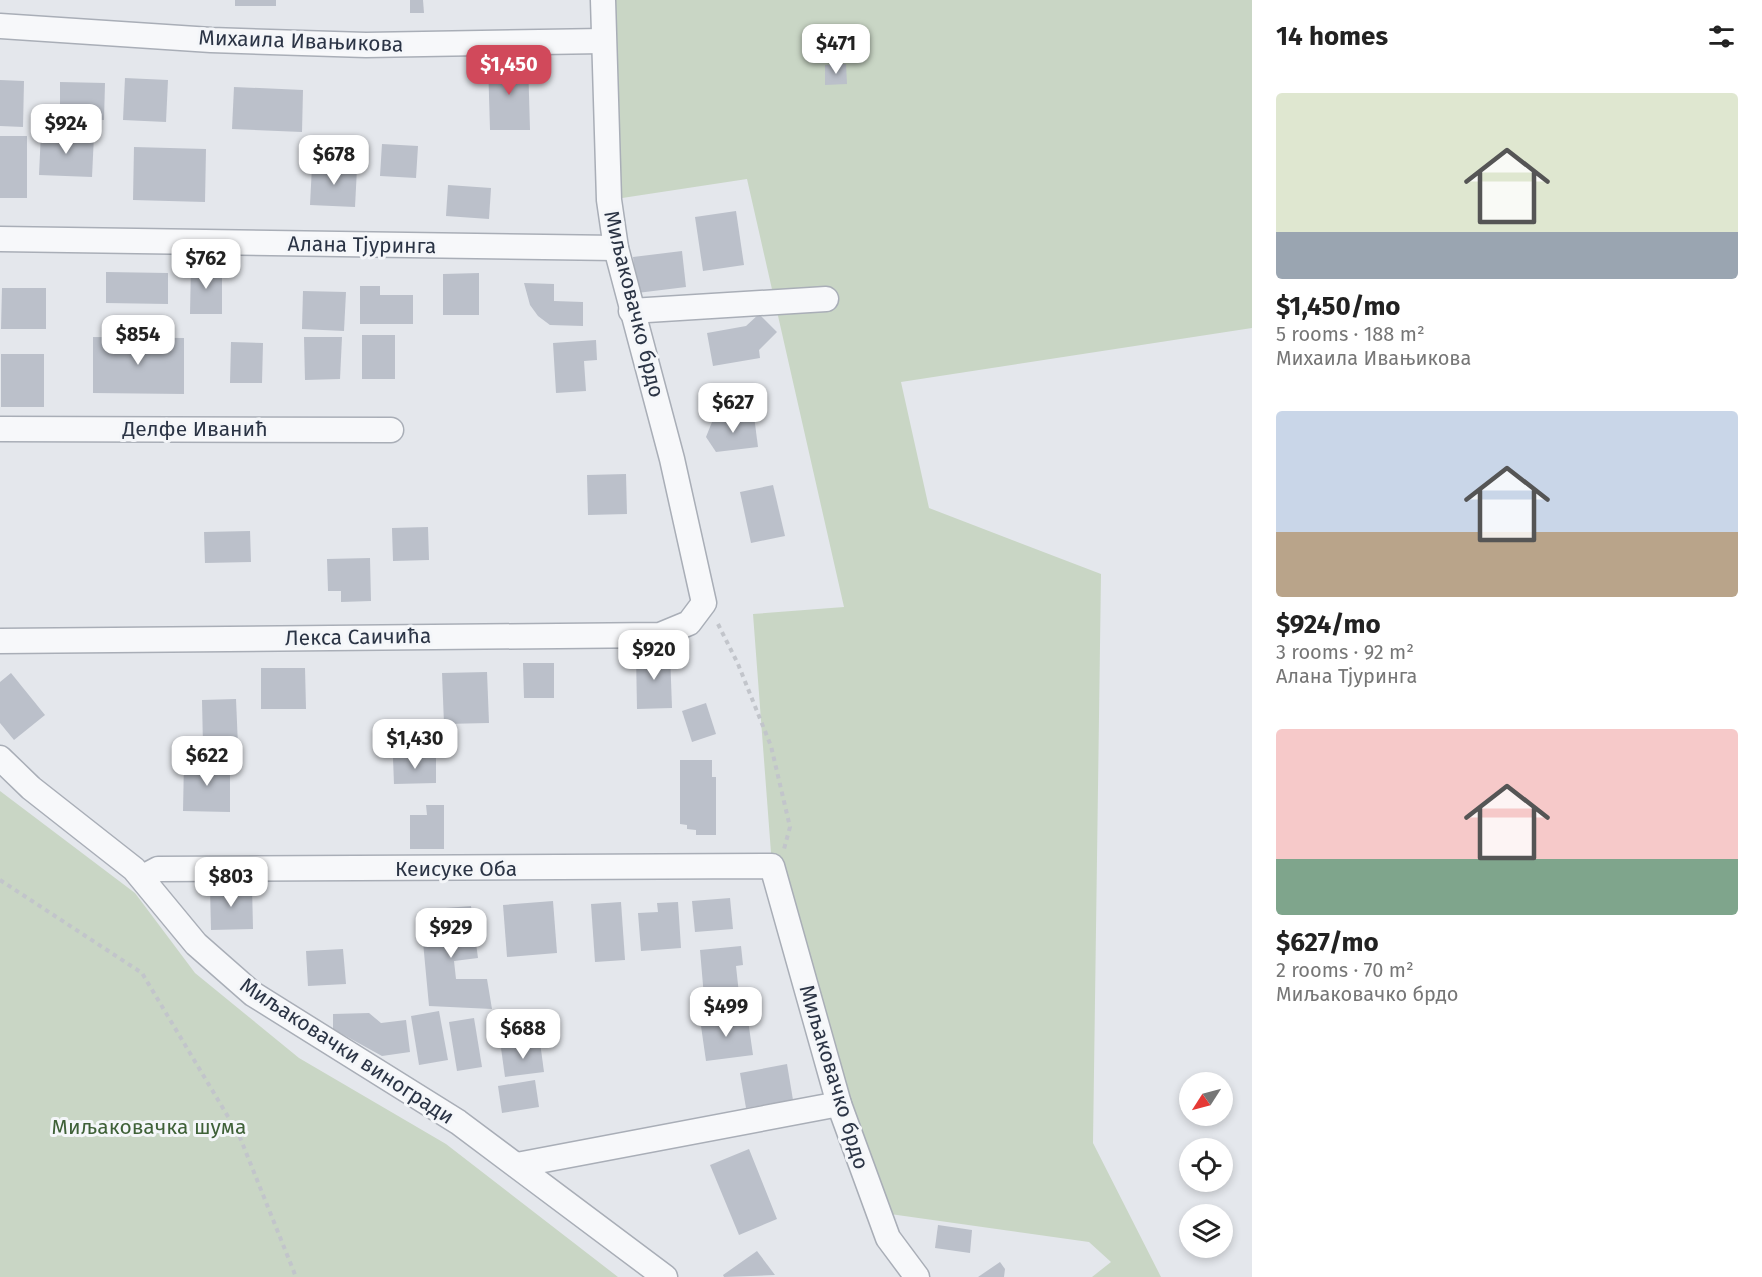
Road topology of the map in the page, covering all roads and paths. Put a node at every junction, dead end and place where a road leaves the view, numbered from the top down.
1 (603, 0) edge
2 (0, 26) edge
3 (603, 41) junction
4 (0, 239) edge
5 (616, 248) junction
6 (826, 298) dead end
7 (632, 311) junction
8 (0, 429) edge
9 (391, 430) dead end
10 (704, 603) junction
11 (0, 641) edge
12 (0, 758) edge
13 (772, 866) junction
14 (142, 877) junction
15 (0, 880) edge
16 (839, 1104) junction
17 (517, 1165) junction
18 (296, 1277) edge
19 (665, 1277) edge
20 (917, 1277) edge

1 - 3 street, Миљаковачко брдо
2 - 3 street, Михаила Ивањикова
3 - 5 street, Миљаковачко брдо
4 - 5 street, Алана Тјуринга
5 - 7 street, Миљаковачко брдо
6 - 7 street
7 - 10 street, Миљаковачко брдо
8 - 9 street, Делфе Иванић
10 - 11 street, Лекса Саичића
10 - 13 path
12 - 14 street, Миљаковачки виногради
13 - 14 street, Кеисуке Оба
13 - 16 street, Миљаковачко брдо
14 - 17 street, Миљаковачки виногради
15 - 18 path
16 - 17 street
16 - 20 street, Миљаковачко брдо
17 - 19 street, Миљаковачки виногради

